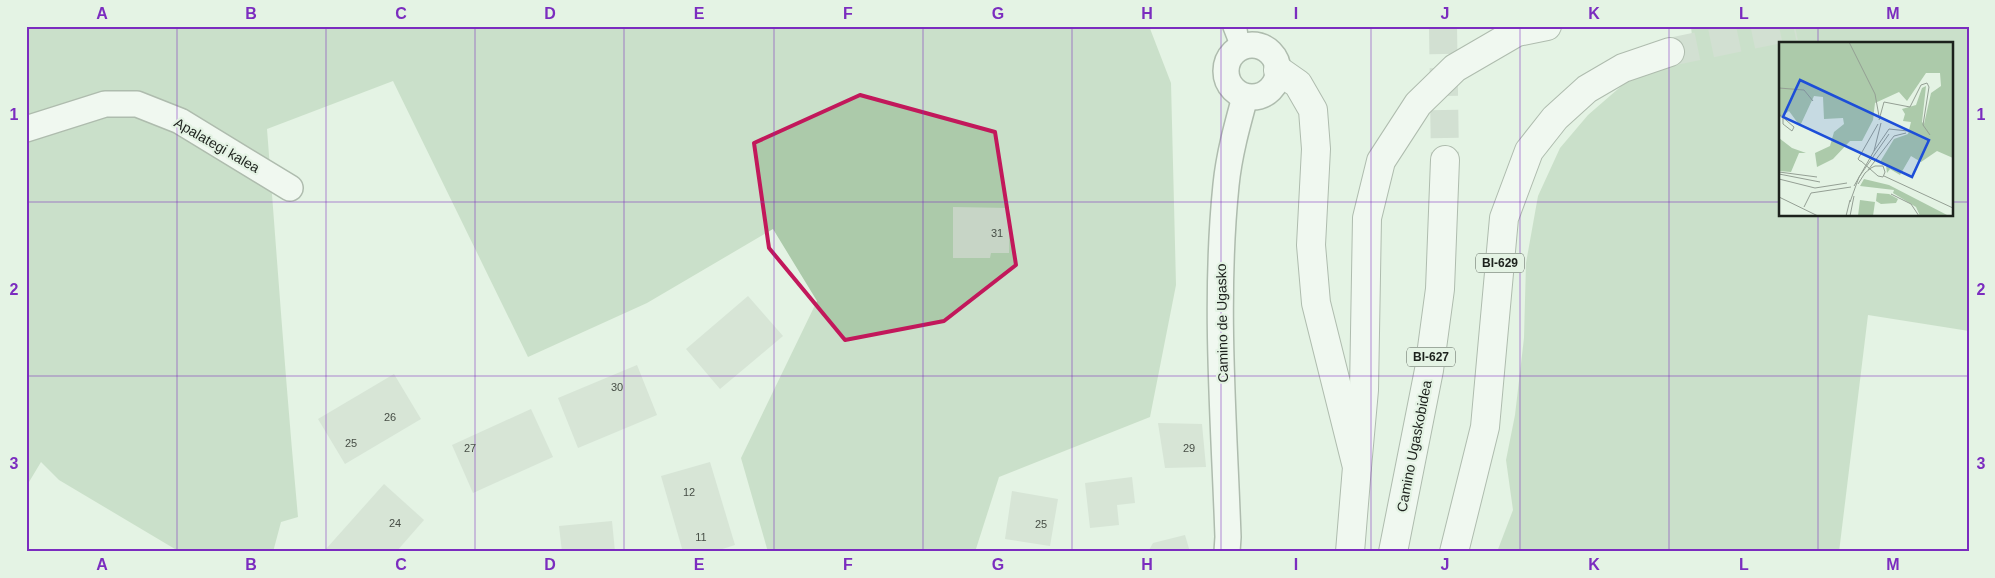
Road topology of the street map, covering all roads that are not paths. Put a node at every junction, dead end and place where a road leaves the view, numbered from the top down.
1 (1547, 26) edge
2 (1238, 37) edge
3 (1670, 52) tunnel mouth
4 (1278, 70) junction
5 (1245, 97) junction
6 (26, 129) edge
7 (1445, 160) tunnel mouth
8 (290, 188) dead end
9 (1357, 467) junction
10 (1227, 552) edge
11 (1350, 552) edge
12 (1393, 552) edge
13 (1454, 552) edge

1 - 9 main road
2 - 4 street
2 - 5 street
3 - 13 main road, BI-629
4 - 5 street
4 - 9 main road
5 - 10 street, Camino de Ugasko
6 - 8 street, Apalategi kalea
7 - 12 main road, Camino Ugaskobidea / BI-627
9 - 11 main road

